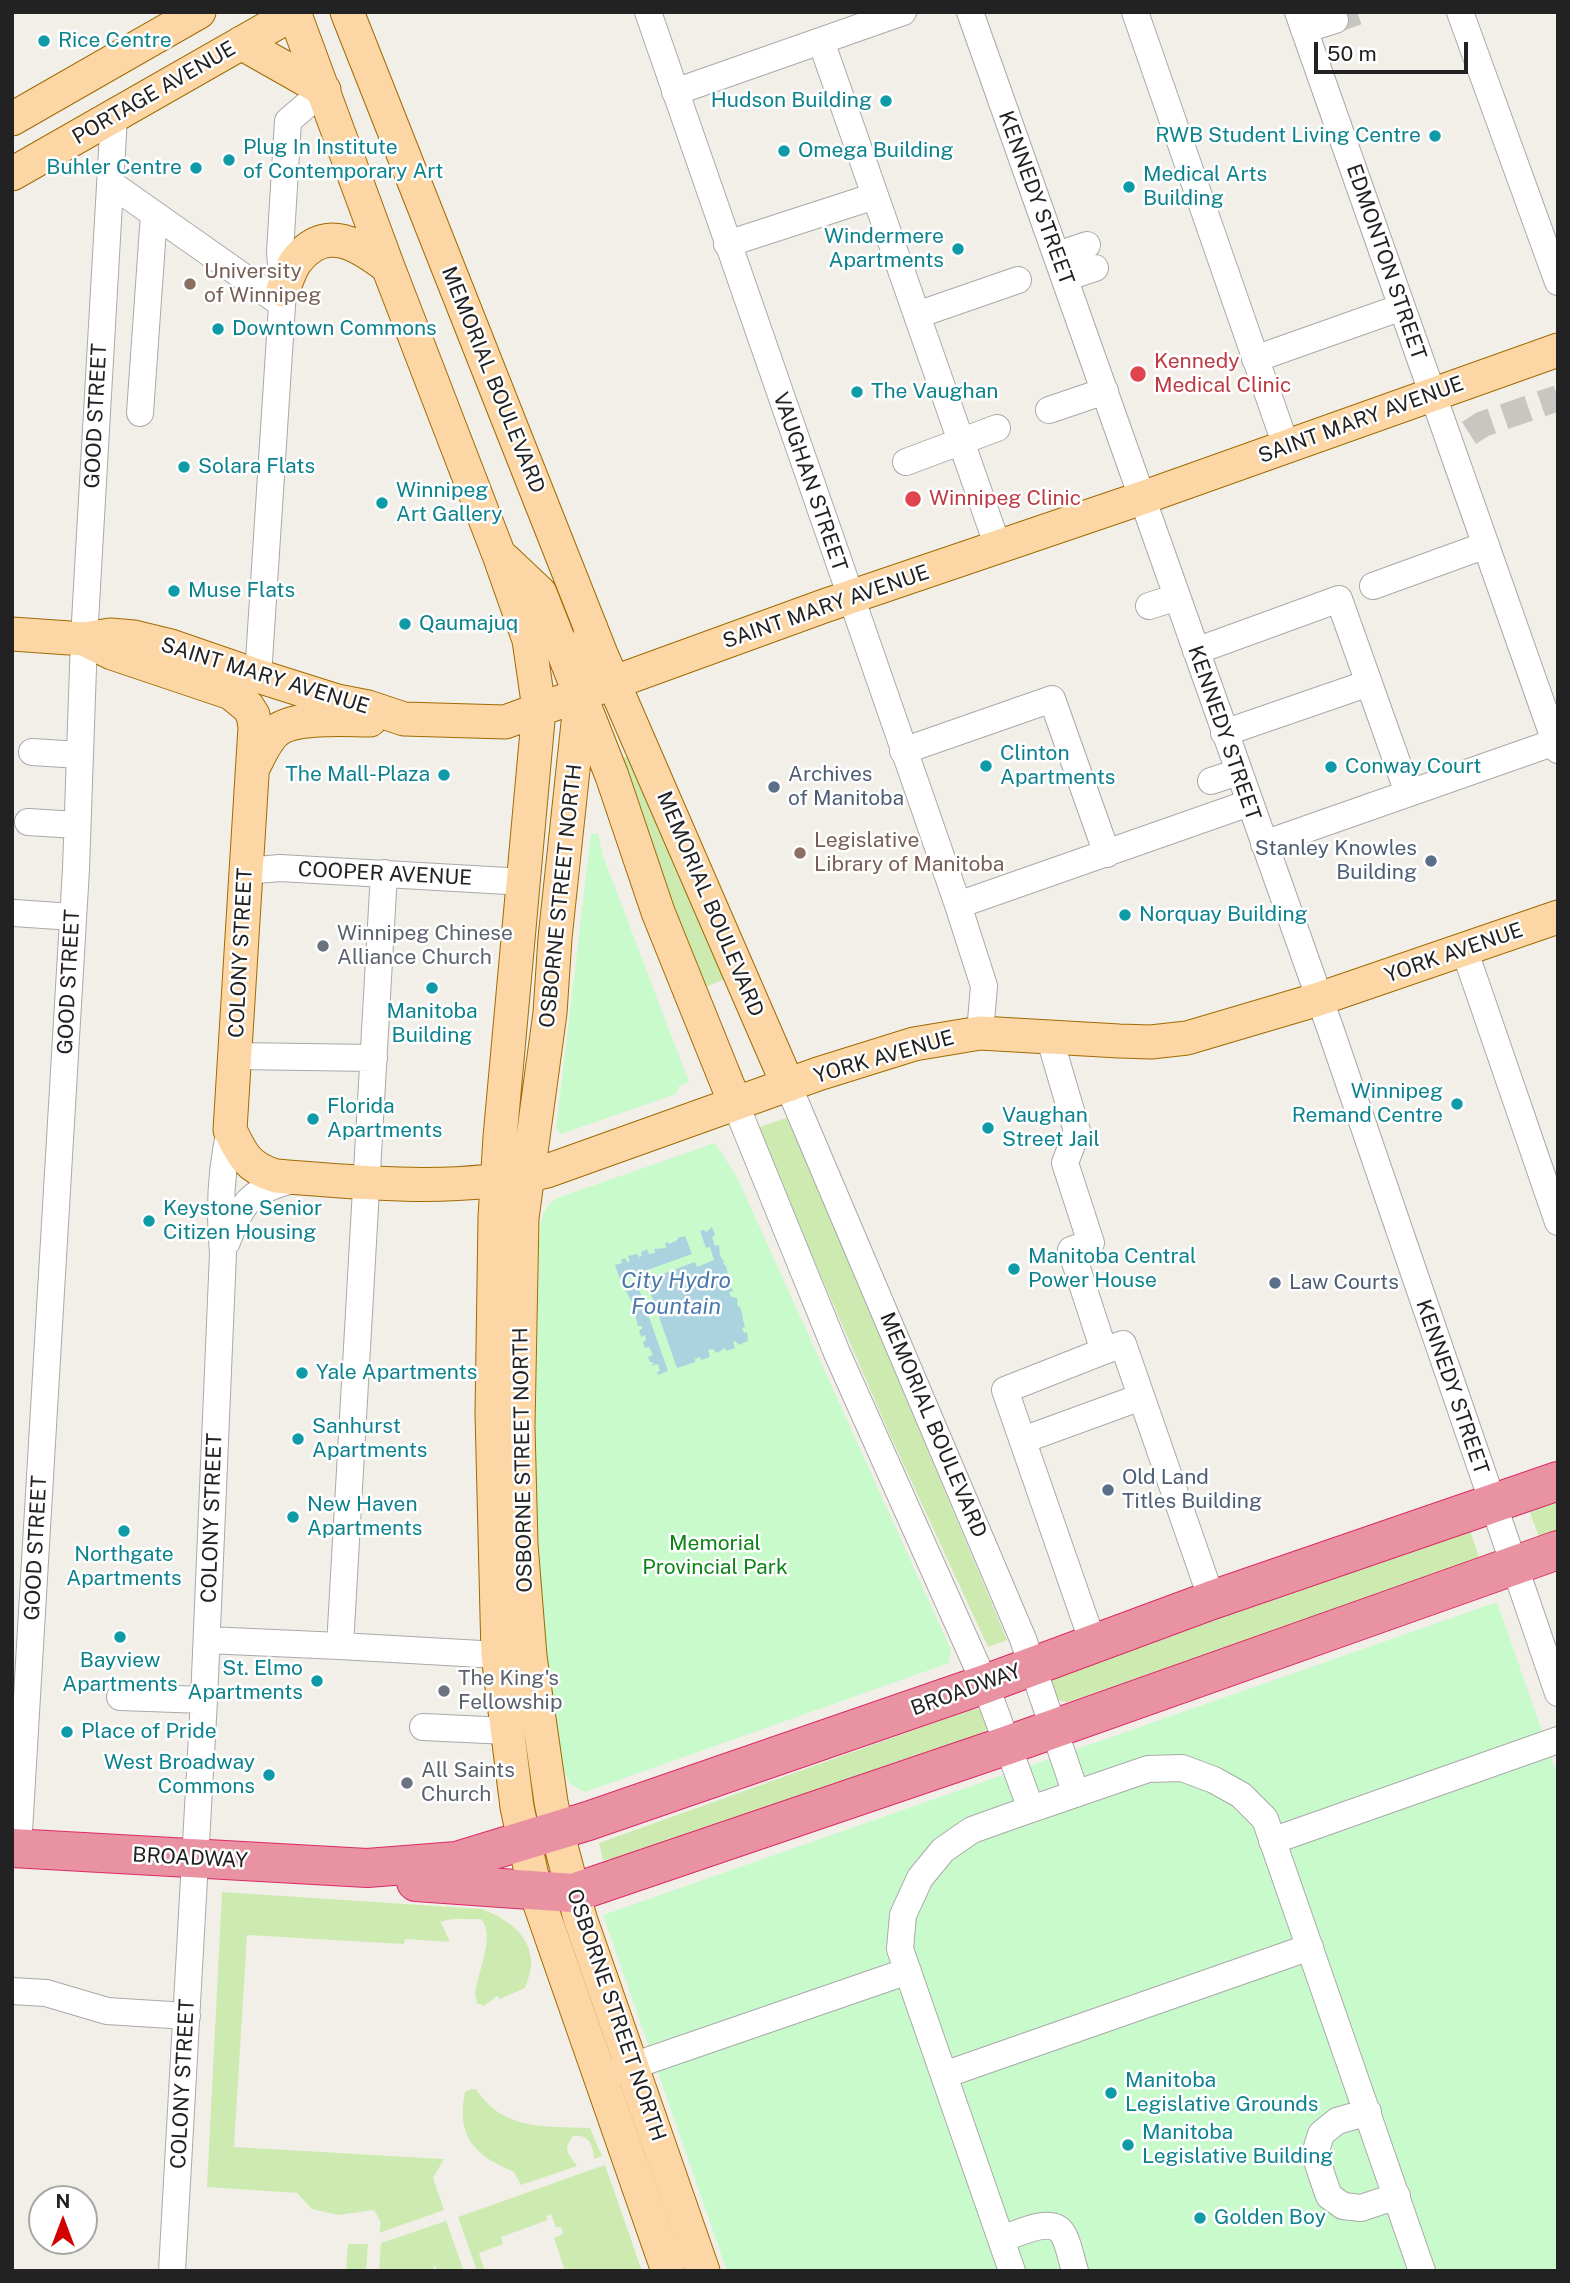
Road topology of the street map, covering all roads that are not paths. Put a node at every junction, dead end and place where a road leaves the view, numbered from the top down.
1 (199, 12) edge
2 (347, 12) edge
3 (648, 12) edge
4 (903, 12) edge
5 (970, 12) edge
6 (1135, 12) edge
7 (1460, 12) edge
8 (295, 13) edge
9 (1335, 20) tunnel mouth
10 (1301, 21) edge
11 (821, 41) junction
12 (241, 43) junction
13 (324, 90) junction
14 (675, 92) junction
15 (114, 116) junction
16 (12, 119) edge
17 (345, 149) junction
18 (405, 157) junction
19 (12, 174) edge
20 (110, 183) junction
21 (875, 196) junction
22 (154, 214) junction
23 (727, 244) junction
24 (1091, 256) dead end
25 (388, 267) junction
26 (1061, 267) junction
27 (1018, 280) dead end
28 (1558, 282) edge
29 (283, 297) junction
30 (1402, 307) junction
31 (917, 315) junction
32 (1558, 350) edge
33 (1255, 359) junction
34 (1105, 391) junction
35 (1433, 394) junction
36 (1049, 410) dead end
37 (140, 413) dead end
38 (997, 428) dead end
39 (961, 443) junction
40 (1286, 446) junction
41 (906, 462) dead end
42 (1142, 498) junction
43 (1486, 545) junction
44 (998, 547) junction
45 (499, 555) junction
46 (1373, 586) dead end
47 (850, 597) junction
48 (1177, 597) junction
49 (1149, 606) dead end
50 (591, 628) junction
51 (12, 634) edge
52 (83, 639) junction
53 (1196, 651) junction
54 (258, 676) junction
55 (1369, 682) junction
56 (613, 683) junction
57 (581, 695) junction
58 (539, 709) junction
59 (253, 715) joint
60 (404, 719) junction
61 (1224, 733) junction
62 (1556, 746) edge
63 (903, 751) junction
64 (32, 752) dead end
65 (80, 755) junction
66 (254, 766) junction
67 (1243, 786) junction
68 (1213, 787) dead end
69 (1408, 793) junction
70 (28, 822) dead end
71 (77, 825) junction
72 (1264, 844) junction
73 (1107, 854) junction
74 (245, 871) junction
75 (384, 873) junction
76 (524, 882) junction
77 (958, 905) junction
78 (15, 913) dead end
79 (73, 917) junction
80 (1558, 917) edge
81 (1464, 949) junction
82 (1320, 999) junction
83 (980, 1033) junction
84 (1049, 1036) junction
85 (235, 1056) junction
86 (374, 1058) junction
87 (788, 1085) junction
88 (735, 1104) junction
89 (230, 1130) junction
90 (301, 1178) junction
91 (512, 1179) junction
92 (367, 1182) junction
93 (1558, 1222) edge
94 (223, 1253) junction
95 (1104, 1351) junction
96 (1141, 1397) junction
97 (1023, 1440) junction
98 (1558, 1482) edge
99 (1492, 1504) junction
100 (1558, 1550) edge
101 (1514, 1566) junction
102 (1212, 1600) junction
103 (207, 1640) junction
104 (1093, 1643) junction
105 (340, 1646) junction
106 (514, 1656) junction
107 (1034, 1666) junction
108 (985, 1684) junction
109 (20, 1687) edge
110 (1558, 1693) edge
111 (120, 1697) dead end
112 (204, 1700) junction
113 (423, 1727) dead end
114 (1054, 1728) junction
115 (507, 1731) junction
116 (18, 1732) edge
117 (1558, 1740) edge
118 (1008, 1745) junction
119 (1076, 1794) junction
120 (1031, 1810) junction
121 (540, 1837) junction
122 (1272, 1841) junction
123 (15, 1848) edge
124 (195, 1858) junction
125 (367, 1868) junction
126 (535, 1890) junction
127 (573, 1893) junction
128 (1310, 1947) junction
129 (908, 1971) junction
130 (12, 1992) edge
131 (187, 2016) junction
132 (632, 2067) junction
133 (944, 2075) junction
134 (600, 2077) junction
135 (1368, 2112) junction
136 (1396, 2196) junction
137 (1002, 2239) junction
138 (172, 2271) edge
139 (668, 2271) edge
140 (703, 2271) edge
141 (1012, 2271) edge
142 (1075, 2271) edge
143 (1422, 2271) edge

1 - 16 main road
2 - 18 main road, MEMORIAL BOULEVARD
3 - 14 street, VAUGHAN STREET
4 - 11 street
5 - 26 street, KENNEDY STREET
6 - 33 street
7 - 28 street
8 - 12 main road, PORTAGE AVENUE
8 - 13 main road, MEMORIAL BOULEVARD
9 - 10 street
10 - 30 street, EDMONTON STREET
11 - 14 street
11 - 21 street
12 - 13 main road
12 - 15 main road, PORTAGE AVENUE
13 - 17 main road, MEMORIAL BOULEVARD
13 - 29 street
14 - 23 street, VAUGHAN STREET
15 - 19 main road, PORTAGE AVENUE
15 - 20 street, GOOD STREET
17 - 18 main road
17 - 25 main road, MEMORIAL BOULEVARD
18 - 50 main road, MEMORIAL BOULEVARD
20 - 22 street
20 - 52 street, GOOD STREET
21 - 23 street
21 - 31 street
22 - 29 street
22 - 37 street
23 - 47 street, VAUGHAN STREET
24 - 26 street
25 - 29 main road
25 - 45 main road, MEMORIAL BOULEVARD
26 - 34 street, KENNEDY STREET
27 - 31 street
29 - 54 street
30 - 33 street
30 - 35 street, EDMONTON STREET
31 - 39 street
32 - 35 main road, SAINT MARY AVENUE
33 - 40 street
34 - 36 street
34 - 42 street, KENNEDY STREET
35 - 40 main road, SAINT MARY AVENUE
35 - 43 street, EDMONTON STREET
38 - 39 street
39 - 41 street
39 - 44 street
40 - 42 main road, SAINT MARY AVENUE
42 - 44 main road, SAINT MARY AVENUE
42 - 48 street, KENNEDY STREET
43 - 46 street
43 - 62 street, EDMONTON STREET
44 - 47 main road, SAINT MARY AVENUE
45 - 57 main road, MEMORIAL BOULEVARD
45 - 58 main road, MEMORIAL BOULEVARD
47 - 56 main road, SAINT MARY AVENUE
47 - 63 street, VAUGHAN STREET
48 - 49 street
48 - 53 street, KENNEDY STREET
50 - 56 main road, MEMORIAL BOULEVARD
50 - 57 main road, OSBORNE STREET NORTH
51 - 52 main road, SAINT MARY AVENUE
52 - 54 main road, SAINT MARY AVENUE
52 - 59 main road, SAINT MARY AVENUE
52 - 65 street, GOOD STREET
53 - 55 street
53 - 61 street, KENNEDY STREET
54 - 60 main road, SAINT MARY AVENUE
55 - 61 street
55 - 69 street
56 - 57 main road, SAINT MARY AVENUE
56 - 87 main road, MEMORIAL BOULEVARD
57 - 58 main road, SAINT MARY AVENUE
57 - 88 main road, MEMORIAL BOULEVARD
57 - 91 main road, OSBORNE STREET NORTH
58 - 60 main road, SAINT MARY AVENUE
58 - 76 main road, OSBORNE STREET NORTH
59 - 66 main road, COLONY STREET
60 - 66 main road, COLONY STREET
61 - 67 street, KENNEDY STREET
62 - 69 street
63 - 73 street
63 - 77 street, VAUGHAN STREET
64 - 65 street
65 - 71 street, GOOD STREET
66 - 74 main road, COLONY STREET
67 - 68 street
67 - 72 street, KENNEDY STREET
67 - 73 street
69 - 72 street
70 - 71 street
71 - 79 street, GOOD STREET
72 - 82 street, KENNEDY STREET
73 - 77 street
74 - 75 street, COOPER AVENUE
74 - 85 main road, COLONY STREET
75 - 76 street, COOPER AVENUE
75 - 86 street
76 - 91 main road, OSBORNE STREET NORTH
77 - 83 street, VAUGHAN STREET
78 - 79 street
79 - 109 street, GOOD STREET
80 - 81 main road, YORK AVENUE
81 - 82 main road, YORK AVENUE
81 - 93 street
82 - 84 main road, YORK AVENUE
82 - 99 street, KENNEDY STREET
83 - 84 main road, YORK AVENUE
83 - 87 main road, YORK AVENUE
84 - 95 street
85 - 86 street
85 - 89 main road, COLONY STREET
86 - 92 street
87 - 88 main road, YORK AVENUE
87 - 107 street, MEMORIAL BOULEVARD
88 - 91 main road, YORK AVENUE
88 - 108 street, MEMORIAL BOULEVARD
89 - 90 main road, YORK AVENUE
89 - 94 street, COLONY STREET
90 - 92 main road, YORK AVENUE
90 - 94 street
91 - 92 main road, YORK AVENUE
91 - 106 main road, OSBORNE STREET NORTH
92 - 105 street
94 - 103 street, COLONY STREET
95 - 96 street
95 - 97 street
96 - 97 street
96 - 102 street
97 - 104 street
98 - 99 highway, BROADWAY
99 - 101 street, KENNEDY STREET
99 - 102 highway, BROADWAY
100 - 101 highway, BROADWAY
101 - 110 street, KENNEDY STREET
101 - 114 highway, BROADWAY
102 - 104 highway, BROADWAY
103 - 105 street
103 - 112 street, COLONY STREET
104 - 107 highway, BROADWAY
105 - 106 street
106 - 115 main road, OSBORNE STREET NORTH
106 - 121 main road, OSBORNE STREET NORTH
107 - 108 highway, BROADWAY
107 - 114 street, MEMORIAL BOULEVARD
108 - 118 street, MEMORIAL BOULEVARD
108 - 121 highway, BROADWAY
109 - 116 street, GOOD STREET
111 - 112 street
112 - 124 street, COLONY STREET
113 - 115 street
114 - 118 highway, BROADWAY
114 - 119 street, MEMORIAL BOULEVARD
115 - 121 main road, OSBORNE STREET NORTH
116 - 123 street, GOOD STREET
117 - 122 street
118 - 120 street, MEMORIAL BOULEVARD
118 - 127 highway, BROADWAY
119 - 120 street
119 - 122 street
120 - 129 street
121 - 125 highway, BROADWAY
121 - 126 main road, OSBORNE STREET NORTH
121 - 127 main road, OSBORNE STREET NORTH
122 - 128 street
123 - 124 highway, BROADWAY
124 - 125 highway, BROADWAY
124 - 131 street, COLONY STREET
125 - 126 highway, BROADWAY
126 - 127 highway, BROADWAY
126 - 134 main road, OSBORNE STREET NORTH
127 - 132 main road, OSBORNE STREET NORTH
128 - 133 street
128 - 135 street
129 - 132 street
129 - 133 street
130 - 131 street
131 - 138 street, COLONY STREET
132 - 134 street
132 - 140 main road, OSBORNE STREET NORTH
133 - 137 street
134 - 139 main road, OSBORNE STREET NORTH
135 - 136 street
135 - 136 street
136 - 143 street
137 - 141 street
137 - 142 street

